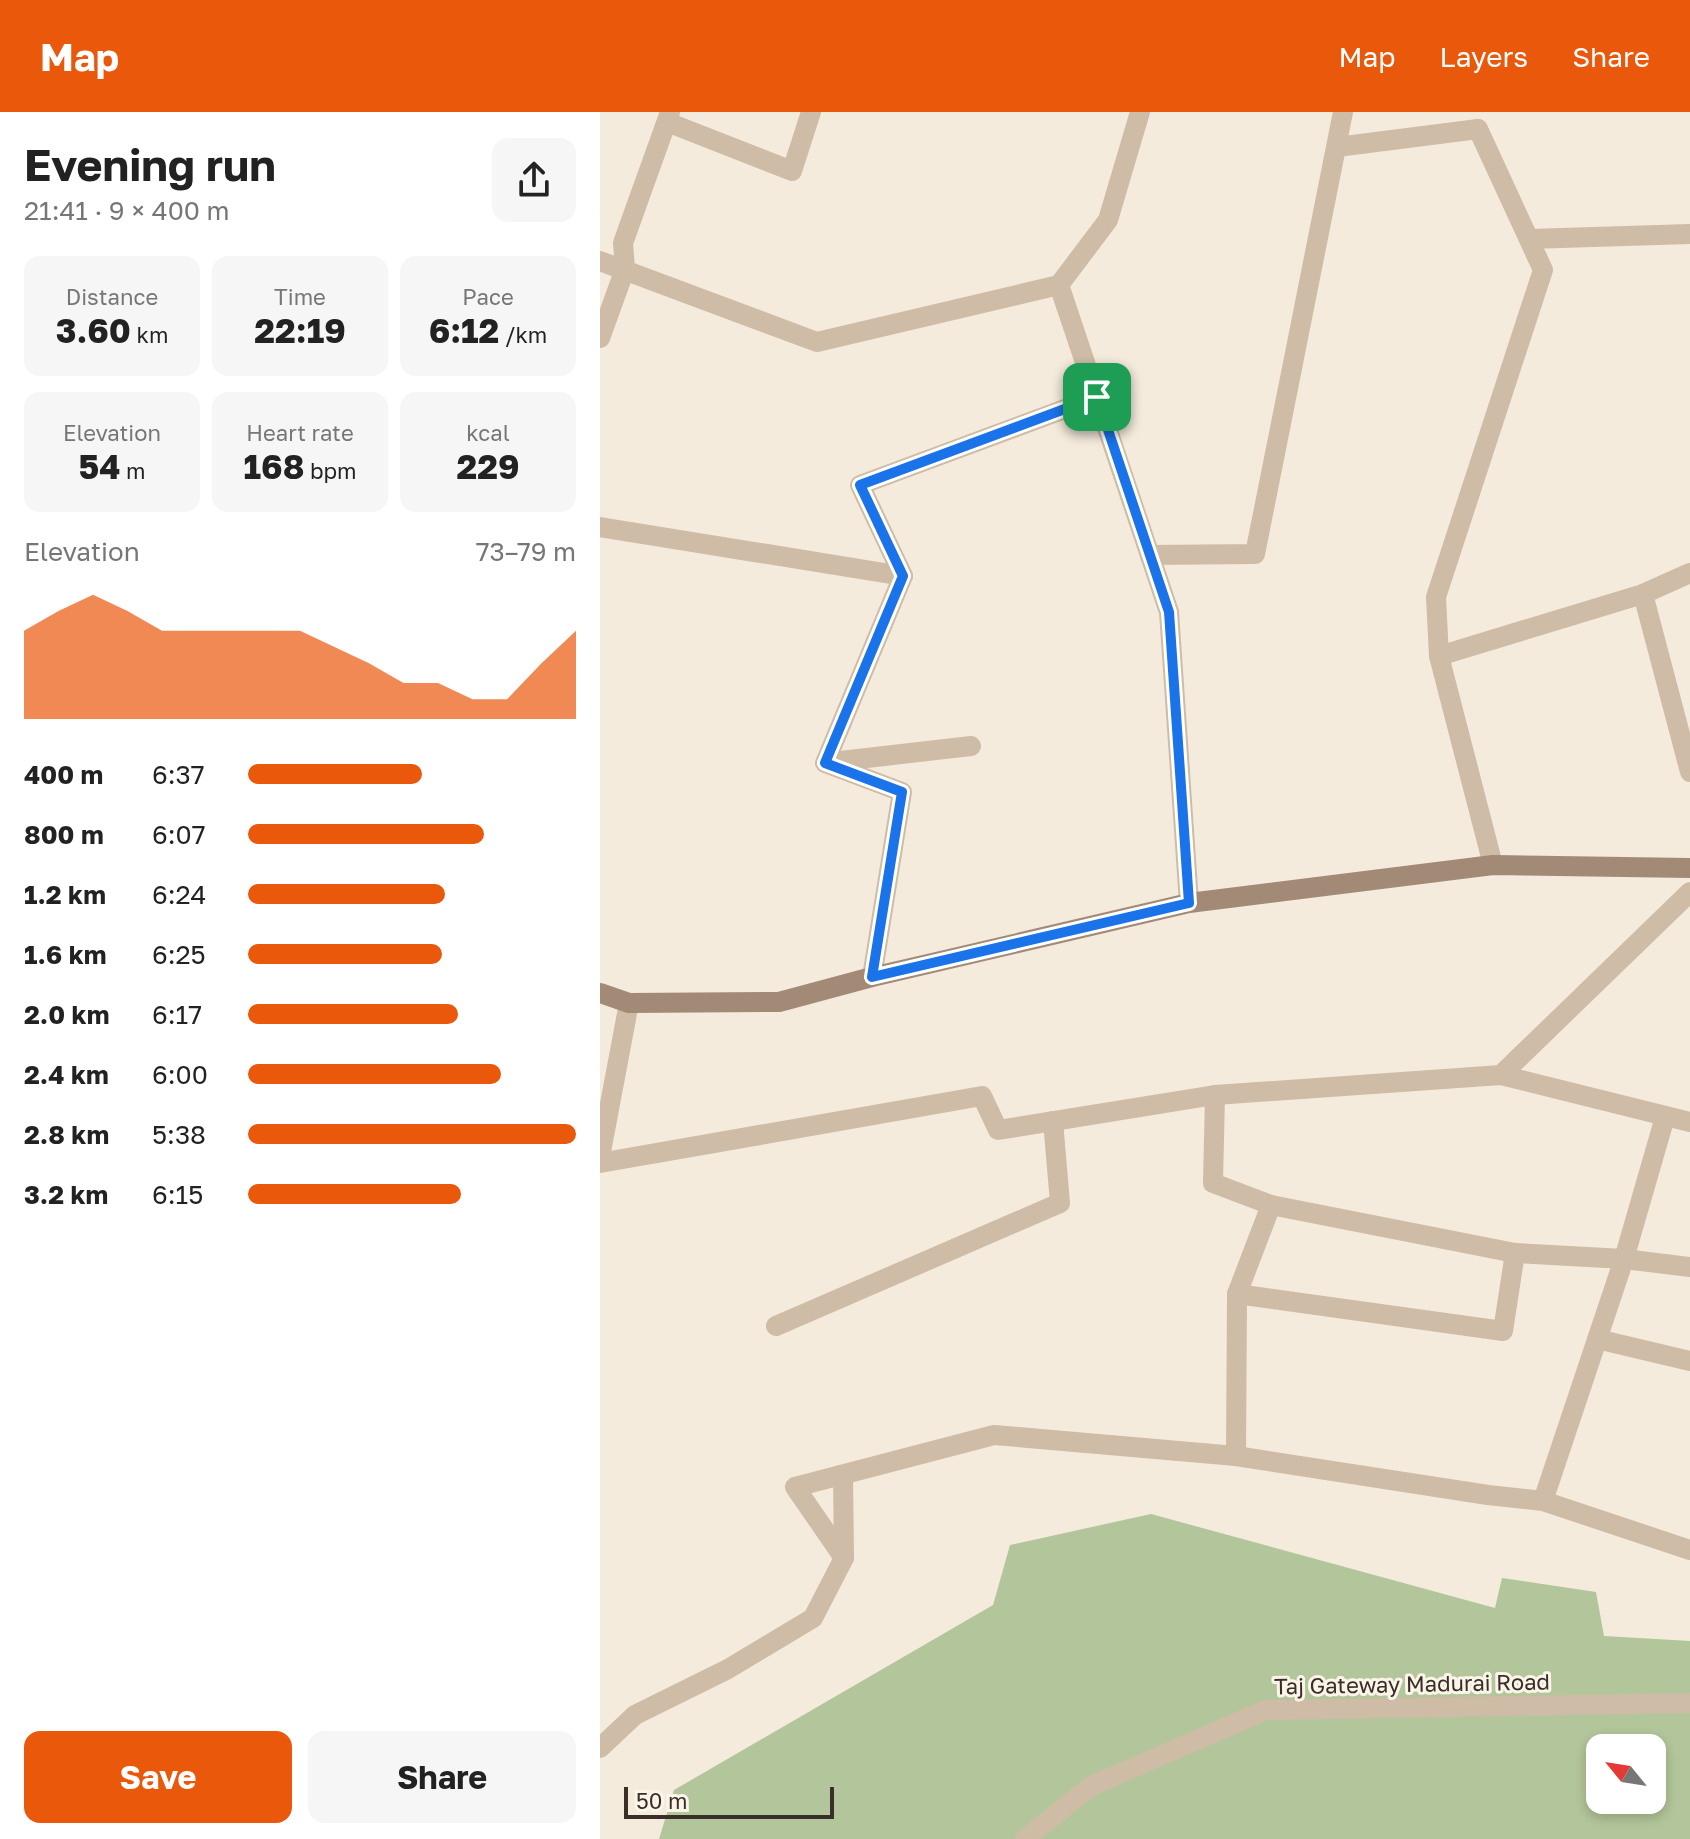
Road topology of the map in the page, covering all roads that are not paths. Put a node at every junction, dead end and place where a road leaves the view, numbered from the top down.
1 (811, 112) edge
2 (1140, 112) edge
3 (1343, 112) edge
4 (668, 117) edge
5 (1337, 147) junction
6 (1690, 234) edge
7 (1529, 239) junction
8 (600, 261) edge
9 (625, 269) junction
10 (1059, 285) junction
11 (600, 338) edge
12 (1097, 397) junction
13 (600, 527) edge
14 (1150, 555) junction
15 (1690, 573) edge
16 (903, 576) junction
17 (1643, 594) junction
18 (1439, 656) junction
19 (1682, 712) edge
20 (971, 746) dead end
21 (825, 763) junction
22 (1690, 772) edge
23 (1493, 865) junction
24 (1690, 868) edge
25 (1690, 892) edge
26 (1189, 903) junction
27 (872, 977) junction
28 (600, 993) edge
29 (629, 1003) junction
30 (1501, 1075) junction
31 (1215, 1095) junction
32 (1665, 1117) junction
33 (1053, 1121) junction
34 (1690, 1122) edge
35 (600, 1160) edge
36 (1271, 1205) junction
37 (1515, 1253) junction
38 (1624, 1259) junction
39 (1690, 1267) edge
40 (1237, 1294) junction
41 (776, 1326) dead end
42 (1597, 1339) junction
43 (1690, 1361) edge
44 (1236, 1456) junction
45 (843, 1475) junction
46 (1543, 1501) junction
47 (1690, 1550) edge
48 (844, 1558) junction
49 (1690, 1703) edge
50 (600, 1748) edge
51 (1025, 1839) edge

1 - 4 street
2 - 10 street
3 - 5 street
4 - 9 street
5 - 7 street
5 - 14 street
6 - 7 street
7 - 18 street
8 - 9 street
9 - 10 street
9 - 11 street
10 - 12 street
12 - 14 street
12 - 16 street
13 - 16 street
14 - 26 street
15 - 17 street
16 - 21 street
17 - 18 street
17 - 19 street
18 - 23 street
19 - 22 street
20 - 21 street
21 - 27 street
23 - 24 street
23 - 26 street
25 - 30 street
26 - 27 street
27 - 29 street
28 - 29 street
29 - 35 street
30 - 31 street
30 - 32 street
31 - 33 street
31 - 36 street
32 - 34 street
32 - 38 street
33 - 35 street
33 - 41 street
36 - 37 street
36 - 40 street
37 - 38 street
37 - 40 street
38 - 39 street
38 - 42 street
40 - 44 street
42 - 43 street
42 - 46 street
44 - 45 street
44 - 46 street
45 - 48 street
45 - 48 street
46 - 47 street
48 - 50 street
49 - 51 street, Taj Gateway Madurai Road

